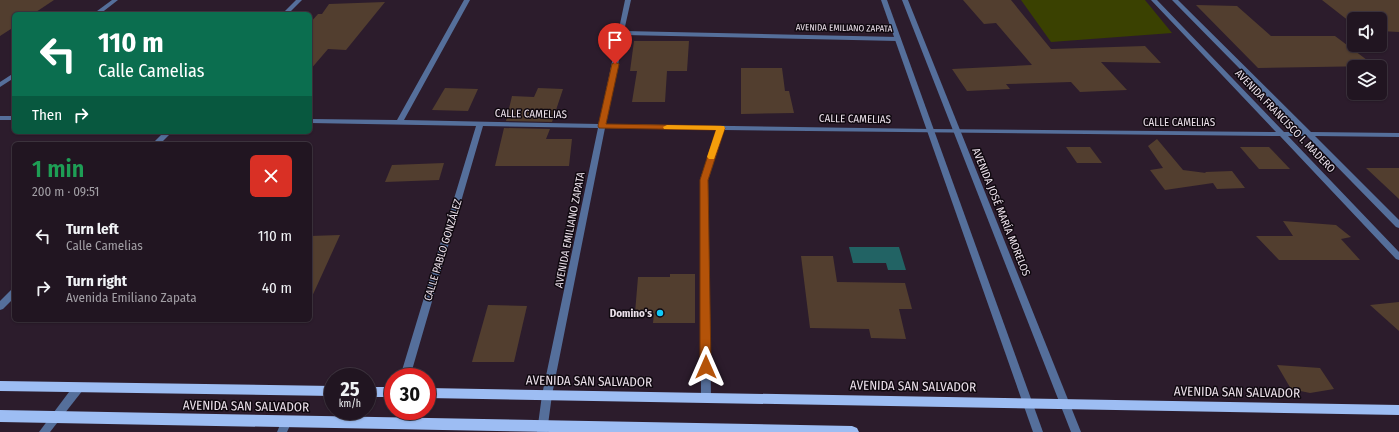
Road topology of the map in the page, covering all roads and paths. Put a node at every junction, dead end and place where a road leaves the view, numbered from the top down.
1 (115, 0) edge
2 (299, 0) edge
3 (467, 0) edge
4 (628, 0) edge
5 (884, 0) edge
6 (905, 0) edge
7 (1154, 0) edge
8 (1175, 0) edge
9 (99, 12) edge
10 (287, 12) edge
11 (622, 33) junction
12 (898, 39) junction
13 (12, 76) edge
14 (0, 85) edge
15 (0, 118) edge
16 (12, 118) edge
17 (312, 122) edge
18 (400, 122) junction
19 (480, 124) junction
20 (602, 126) junction
21 (721, 128) junction
22 (931, 132) junction
23 (957, 132) junction
24 (166, 134) edge
25 (1283, 134) junction
26 (1309, 134) junction
27 (1399, 135) edge
28 (158, 142) edge
29 (1399, 225) edge
30 (1399, 257) edge
31 (12, 294) edge
32 (0, 307) edge
33 (408, 368) edge
34 (0, 386) edge
35 (79, 387) junction
36 (324, 391) edge
37 (436, 393) edge
38 (547, 395) junction
39 (706, 398) junction
40 (1028, 404) junction
41 (1064, 404) junction
42 (1399, 410) edge
43 (0, 416) edge
44 (56, 417) junction
45 (285, 427) edge
46 (543, 429) edge
47 (785, 431) edge
48 (44, 432) edge
49 (852, 432) edge
50 (1038, 432) edge
51 (1076, 432) edge

1 - 9 street
2 - 10 street
3 - 18 street
4 - 11 street, AVENIDA EMILIANO ZAPATA
5 - 12 street
6 - 23 street, AVENIDA JOSÉ MARÍA MORELOS
7 - 25 street, AVENIDA FRANCISCO I. MADERO
8 - 26 street, AVENIDA FRANCISCO I. MADERO
11 - 12 street, AVENIDA EMILIANO ZAPATA
11 - 20 street, AVENIDA EMILIANO ZAPATA
12 - 22 street
13 - 14 street
15 - 16 street
17 - 18 street, CALLE CAMELIAS
18 - 19 street, CALLE CAMELIAS
19 - 20 street, CALLE CAMELIAS
19 - 33 street, CALLE PABLO GONZÁLEZ
20 - 21 street, CALLE CAMELIAS
20 - 38 street, AVENIDA EMILIANO ZAPATA
21 - 22 street, CALLE CAMELIAS
21 - 39 street
22 - 23 street, CALLE CAMELIAS
22 - 40 street
23 - 25 street, CALLE CAMELIAS
23 - 41 street, AVENIDA JOSÉ MARÍA MORELOS
24 - 28 street
25 - 26 street, CALLE CAMELIAS
25 - 30 street, AVENIDA FRANCISCO I. MADERO
26 - 27 street, CALLE CAMELIAS
26 - 29 street, AVENIDA FRANCISCO I. MADERO
31 - 32 street
34 - 35 main road, AVENIDA SAN SALVADOR
35 - 36 main road, AVENIDA SAN SALVADOR
35 - 44 street
37 - 38 main road, AVENIDA SAN SALVADOR
38 - 39 main road, AVENIDA SAN SALVADOR
38 - 46 street, AVENIDA EMILIANO ZAPATA
39 - 40 main road, AVENIDA SAN SALVADOR
40 - 41 main road, AVENIDA SAN SALVADOR
40 - 50 street
41 - 42 main road, AVENIDA SAN SALVADOR
41 - 51 street, AVENIDA JOSÉ MARÍA MORELOS
43 - 44 main road, AVENIDA SAN SALVADOR
44 - 45 main road, AVENIDA SAN SALVADOR
44 - 48 street
45 - 46 main road, AVENIDA SAN SALVADOR
46 - 47 main road, AVENIDA SAN SALVADOR
47 - 49 main road, AVENIDA SAN SALVADOR

